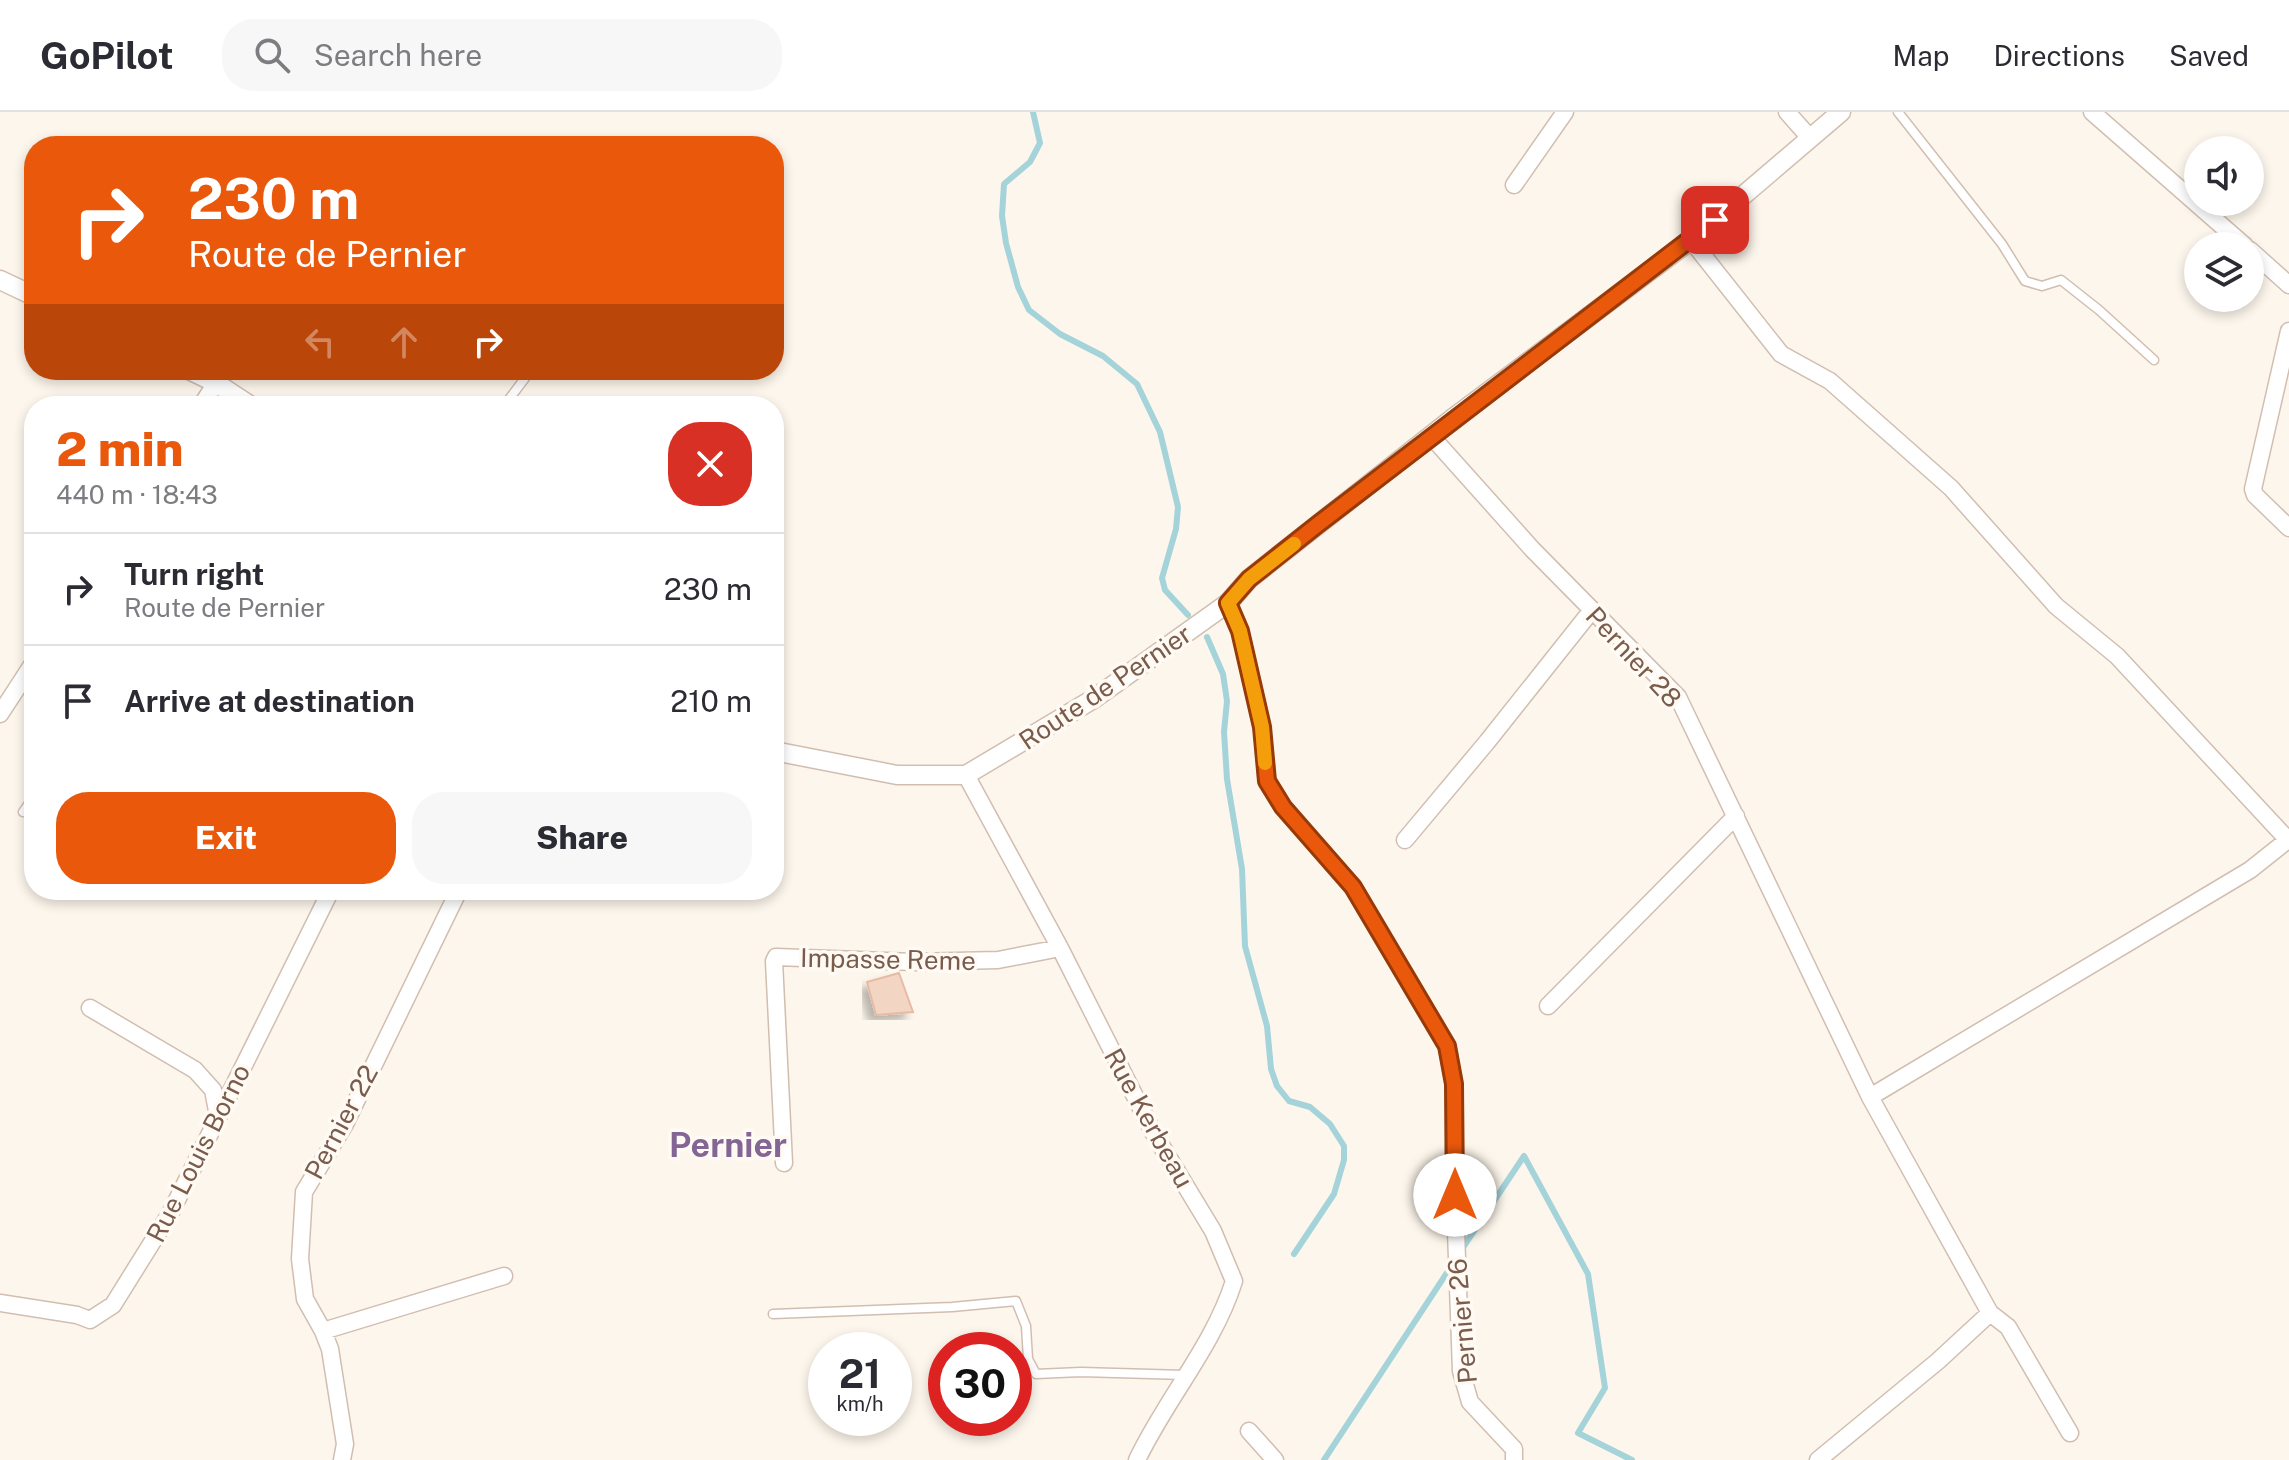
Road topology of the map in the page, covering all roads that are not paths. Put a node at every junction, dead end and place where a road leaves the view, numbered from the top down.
1 (1565, 112) edge
2 (1787, 112) edge
3 (1841, 112) edge
4 (1898, 112) edge
5 (2092, 112) edge
6 (1810, 138) junction
7 (1514, 185) dead end
8 (2229, 232) edge
9 (1691, 240) junction
10 (2264, 263) edge
11 (0, 280) edge
12 (2289, 285) edge
13 (24, 291) edge
14 (2289, 331) edge
15 (2154, 360) dead end
16 (210, 380) edge
17 (216, 383) junction
18 (208, 396) edge
19 (236, 396) edge
20 (1431, 436) junction
21 (2289, 528) edge
22 (1228, 603) junction
23 (1592, 610) junction
24 (24, 677) edge
25 (0, 714) edge
26 (784, 753) edge
27 (966, 775) junction
28 (1736, 816) junction
29 (2289, 839) edge
30 (1405, 840) dead end
31 (326, 900) edge
32 (454, 900) edge
33 (1060, 948) junction
34 (1548, 1006) dead end
35 (90, 1008) dead end
36 (1870, 1097) junction
37 (218, 1118) junction
38 (784, 1163) dead end
39 (504, 1276) dead end
40 (0, 1303) edge
41 (1990, 1313) junction
42 (773, 1314) dead end
43 (323, 1331) junction
44 (1185, 1375) junction
45 (1249, 1431) dead end
46 (2070, 1433) dead end
47 (342, 1460) edge
48 (1137, 1460) edge
49 (1275, 1460) edge
50 (1514, 1460) edge
51 (1818, 1460) edge

1 - 7 street
2 - 6 street
3 - 6 street, Route de Pernier
4 - 15 lane
5 - 8 street
6 - 9 street, Route de Pernier
9 - 20 street, Route de Pernier
9 - 29 street
10 - 12 street
11 - 13 street
14 - 21 street
16 - 17 street
17 - 18 street
17 - 19 street
20 - 22 street, Route de Pernier
20 - 23 street, Pernier 28
22 - 27 street, Route de Pernier
22 - 50 street, Pernier 26
23 - 28 street, Pernier 28
23 - 30 street
24 - 25 street
26 - 27 street
27 - 33 street, Rue Kerbeau
28 - 34 street
28 - 36 street, Pernier 28
29 - 36 street
31 - 37 street, Rue Louis Borno
32 - 43 street, Pernier 22
33 - 38 street, Impasse Reme
33 - 44 street, Rue Kerbeau
35 - 37 street
36 - 41 street, Pernier 28
37 - 40 street, Rue Louis Borno
39 - 43 street
41 - 46 street, Pernier 28
41 - 51 street
42 - 44 lane
43 - 47 street, Pernier 22
44 - 48 street, Rue Kerbeau
45 - 49 street

